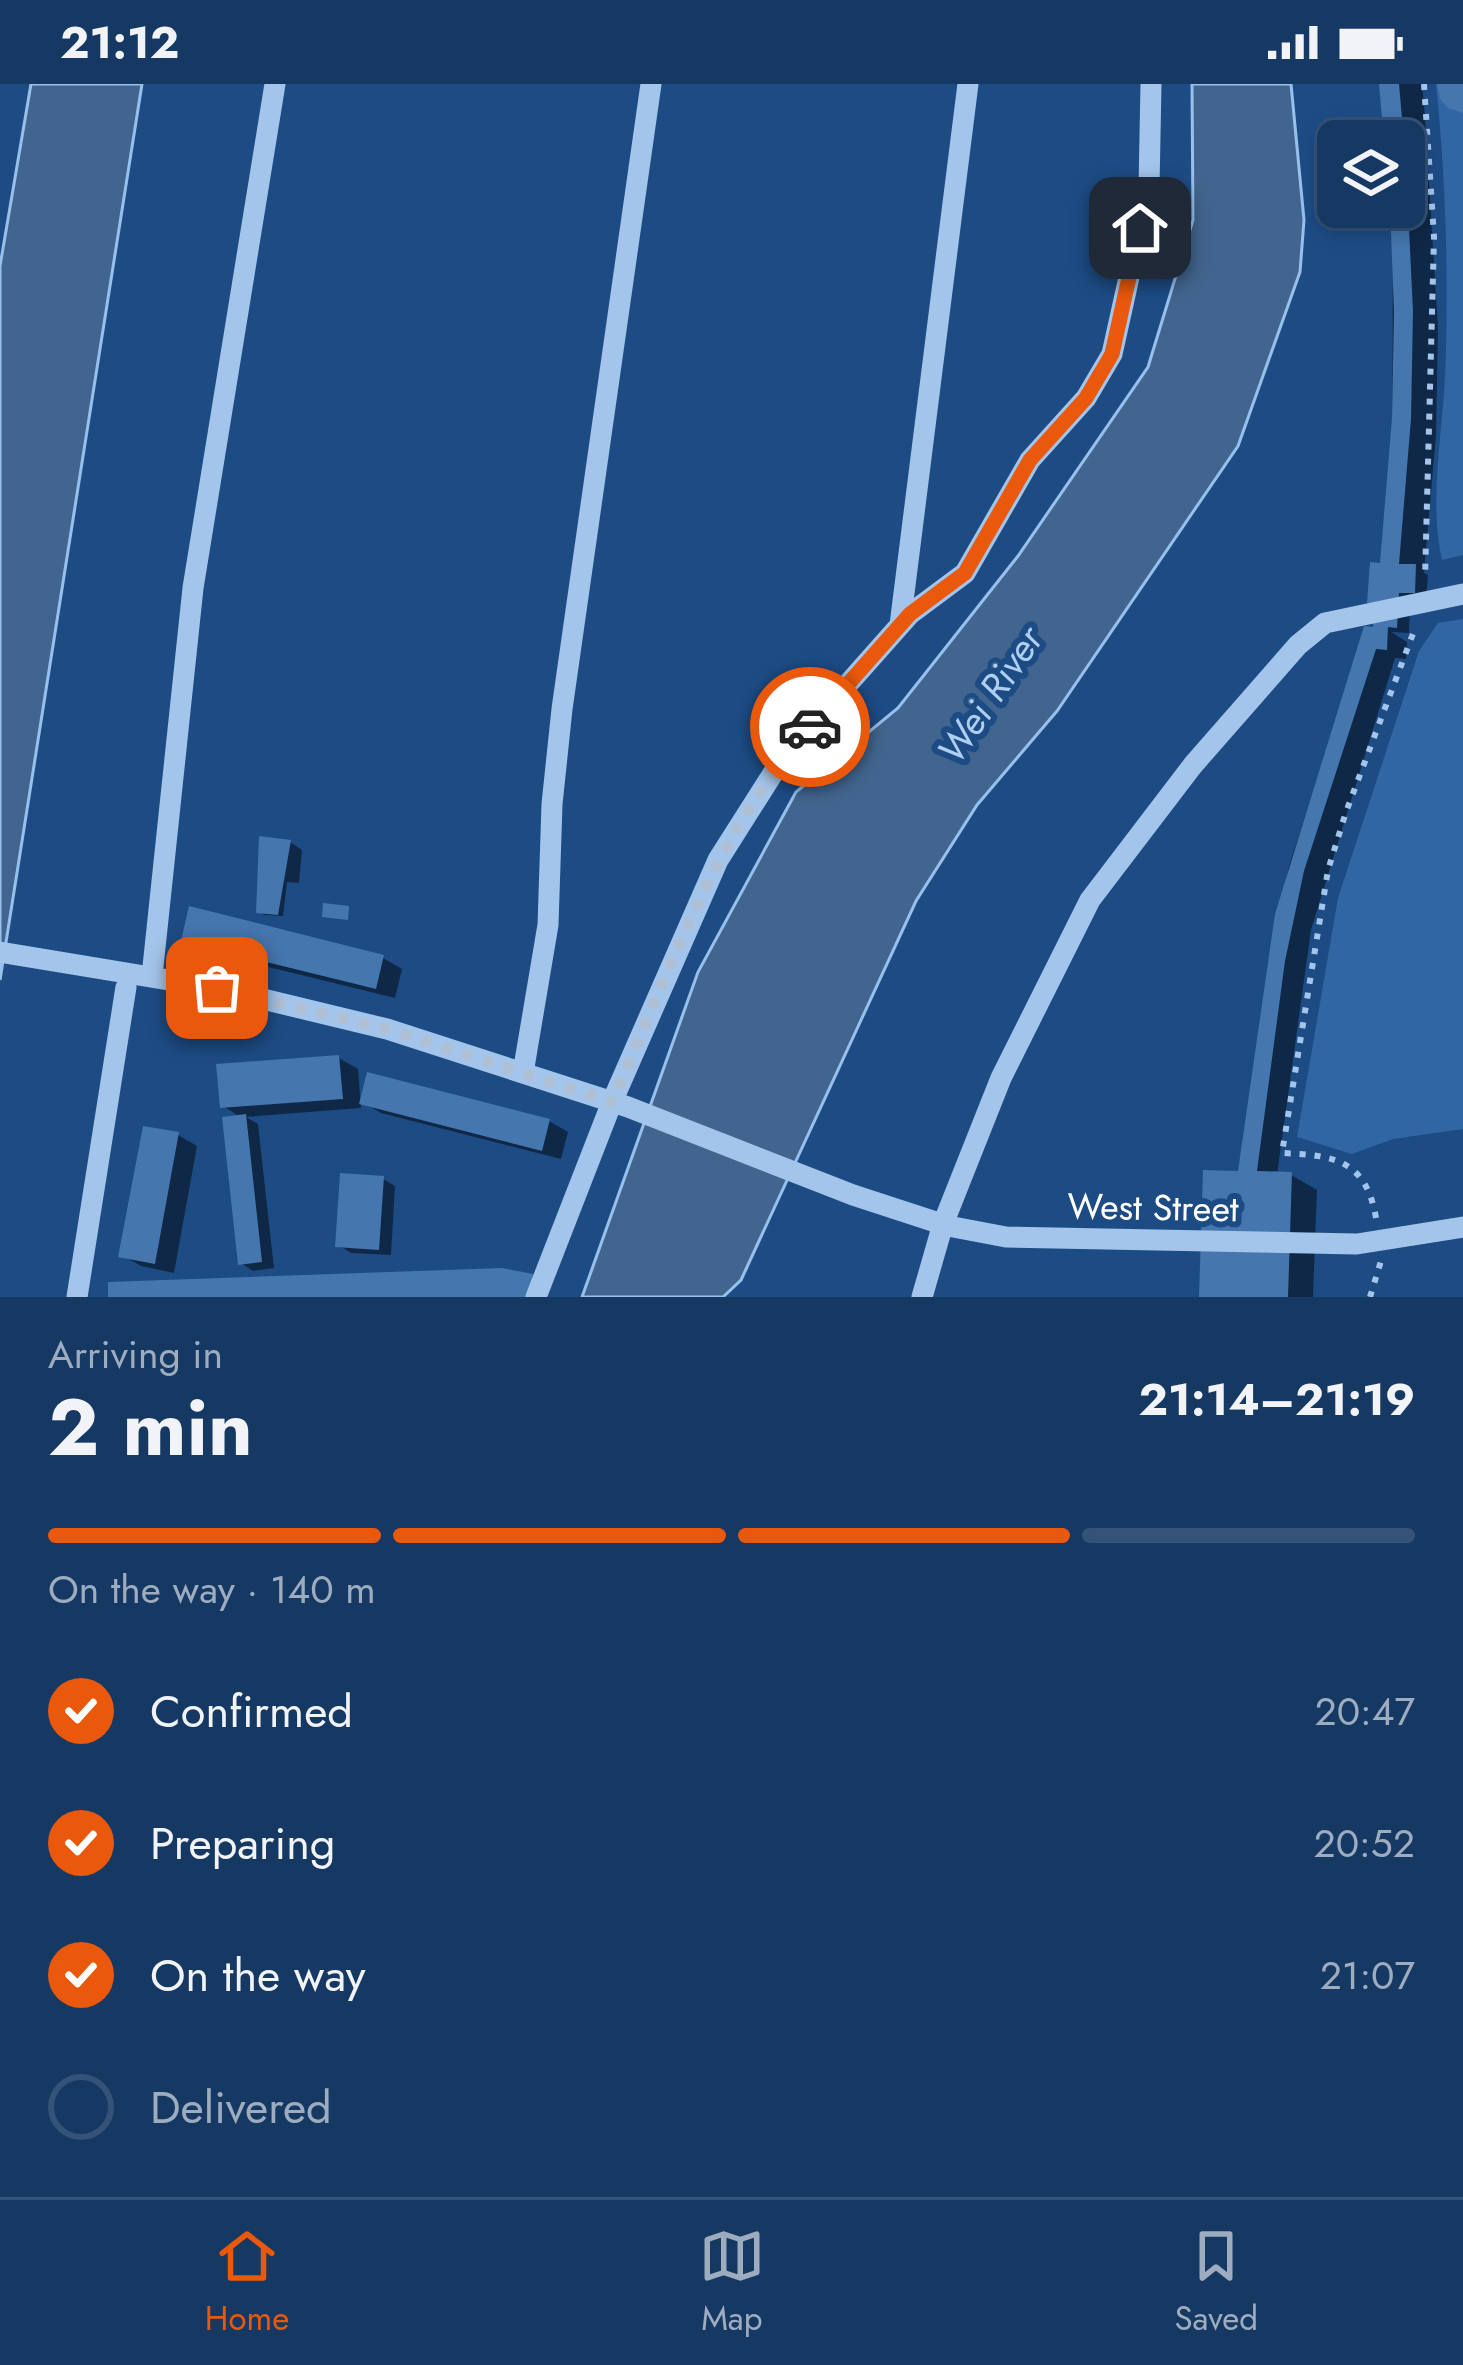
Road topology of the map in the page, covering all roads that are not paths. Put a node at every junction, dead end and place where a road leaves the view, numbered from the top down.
1 (275, 84) edge
2 (650, 84) edge
3 (968, 84) edge
4 (1151, 84) edge
5 (1463, 594) edge
6 (900, 626) junction
7 (0, 952) edge
8 (152, 976) junction
9 (126, 987) dead end
10 (523, 1073) junction
11 (620, 1104) junction
12 (943, 1224) junction
13 (1463, 1227) edge
14 (77, 1297) edge
15 (536, 1297) edge
16 (922, 1297) edge

1 - 8 street
2 - 10 street
3 - 6 street
4 - 6 street
5 - 12 street
6 - 11 street
7 - 8 street, West Street
8 - 10 street, West Street
9 - 14 street
10 - 11 street, West Street
11 - 12 street, West Street
11 - 15 street
12 - 13 street, West Street
12 - 16 street

